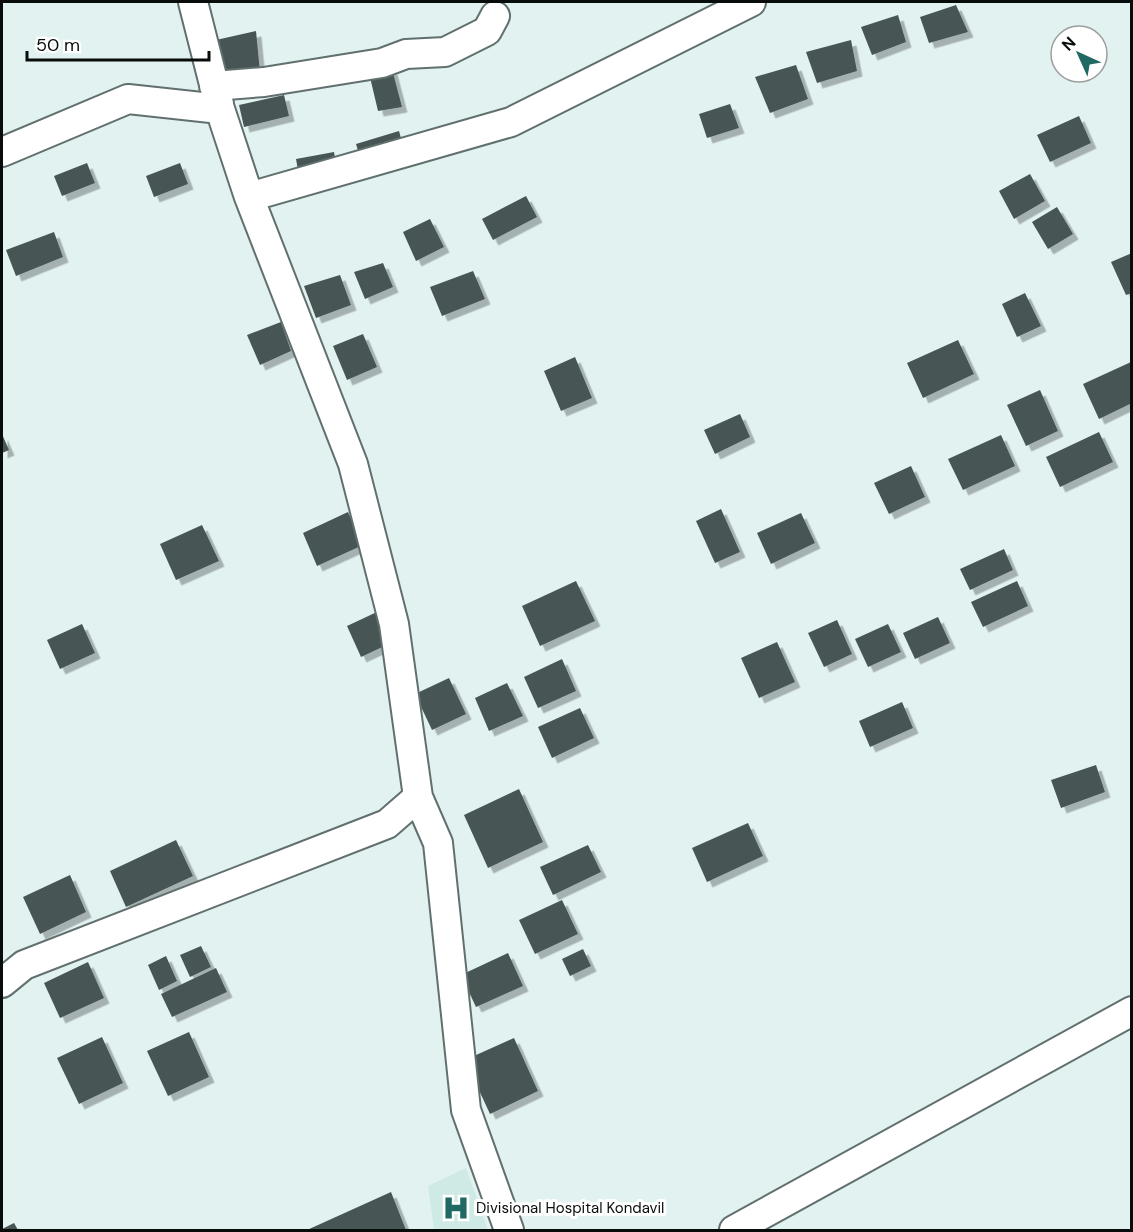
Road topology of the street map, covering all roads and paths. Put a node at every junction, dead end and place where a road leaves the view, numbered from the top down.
1 (193, 2) edge
2 (752, 2) edge
3 (495, 16) dead end
4 (217, 97) junction
5 (2, 152) edge
6 (249, 197) junction
7 (418, 797) junction
8 (2, 983) edge
9 (1131, 1011) edge
10 (509, 1230) edge
11 (734, 1230) edge

1 - 4 street
2 - 6 street
3 - 4 street
4 - 5 street
4 - 6 street
6 - 7 street
7 - 8 street
7 - 10 street
9 - 11 street

